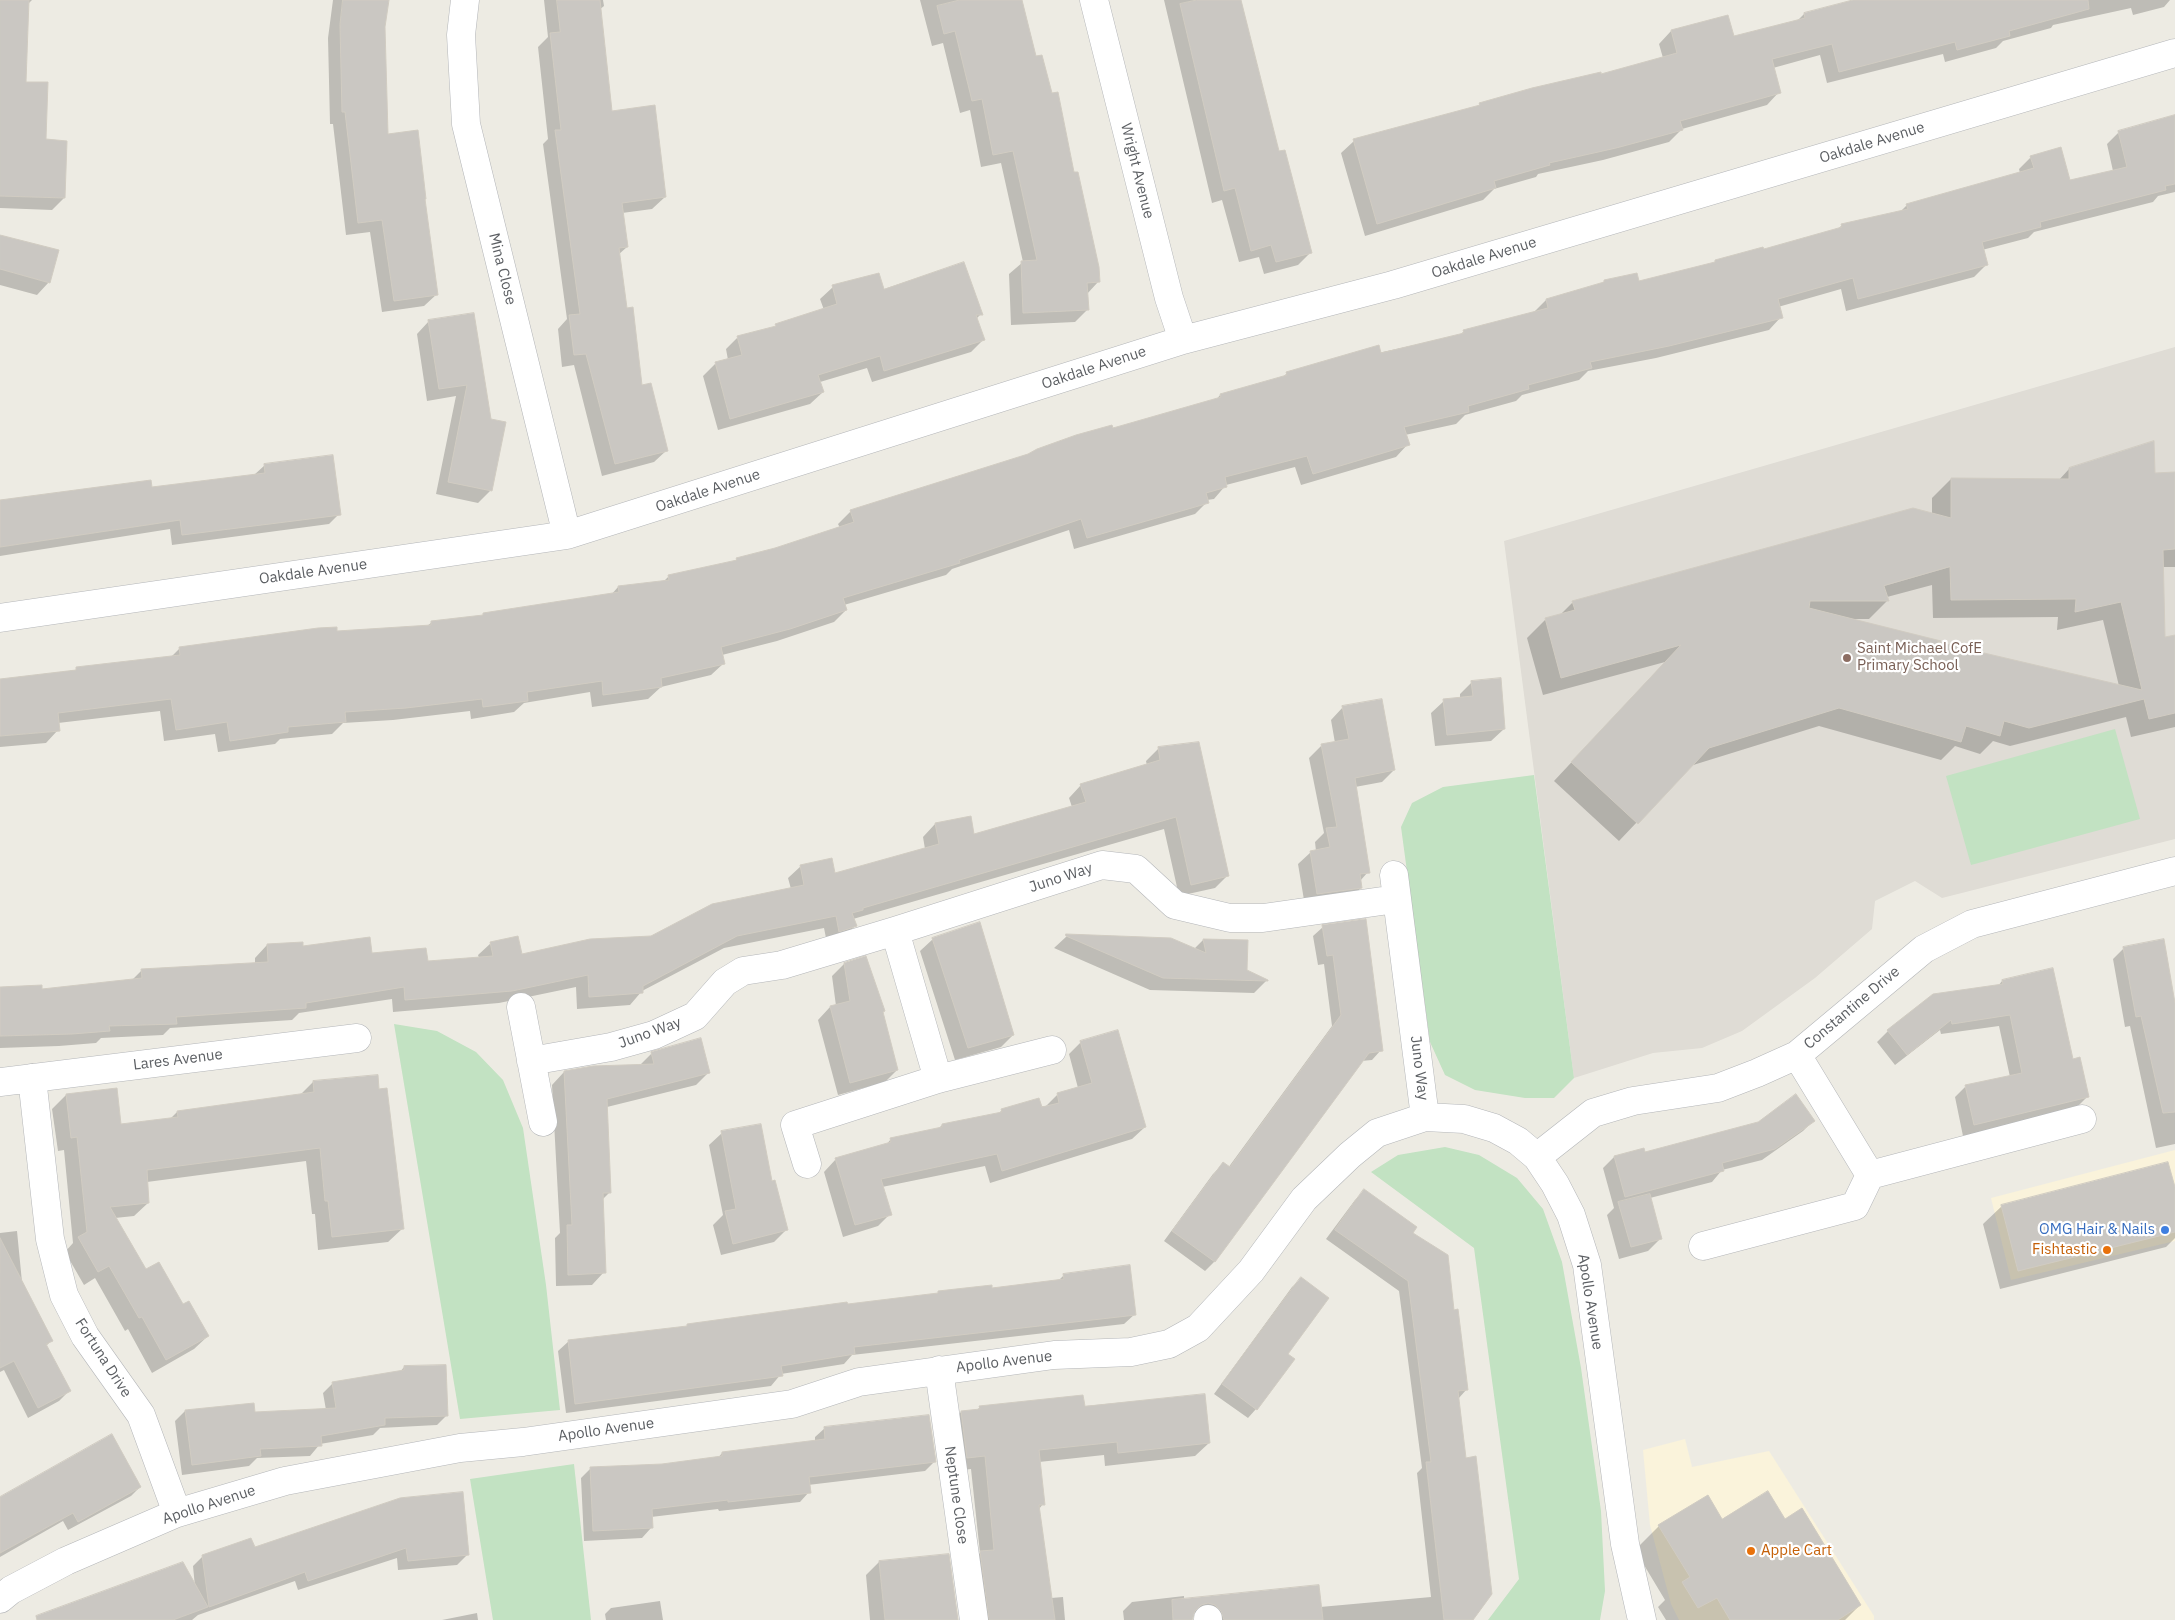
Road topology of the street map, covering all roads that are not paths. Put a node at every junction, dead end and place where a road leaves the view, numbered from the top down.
1 (465, 0) edge
2 (1094, 0) edge
3 (2175, 53) edge
4 (1183, 340) junction
5 (567, 535) junction
6 (0, 618) edge
7 (2175, 872) edge
8 (895, 932) junction
9 (521, 1007) dead end
10 (357, 1038) dead end
11 (1052, 1050) dead end
12 (1797, 1054) junction
13 (531, 1061) junction
14 (32, 1078) junction
15 (938, 1079) junction
16 (0, 1082) edge
17 (1425, 1117) junction
18 (2082, 1119) dead end
19 (542, 1122) dead end
20 (1538, 1157) junction
21 (807, 1164) dead end
22 (1870, 1174) junction
23 (1703, 1246) dead end
24 (939, 1370) junction
25 (177, 1513) junction
26 (1625, 1544) junction
27 (0, 1599) edge
28 (974, 1620) edge
29 (1621, 1620) edge
30 (1642, 1620) edge

1 - 5 street, Mina Close
2 - 4 street, Wright Avenue
3 - 4 street, Oakdale Avenue
4 - 5 street, Oakdale Avenue
5 - 6 street, Oakdale Avenue
7 - 12 street, Constantine Drive
8 - 13 street, Juno Way
8 - 15 street
8 - 17 street, Juno Way
9 - 13 street
10 - 14 street, Lares Avenue
11 - 15 street
12 - 20 street, Constantine Drive
12 - 22 street
13 - 19 street
14 - 16 street, Lares Avenue
14 - 25 street, Fortuna Drive
15 - 21 street
17 - 20 street, Apollo Avenue
17 - 24 street, Apollo Avenue
18 - 22 street
20 - 26 street, Apollo Avenue
22 - 23 street
24 - 25 street, Apollo Avenue
24 - 28 street, Neptune Close
25 - 27 street, Apollo Avenue
26 - 29 street, Apollo Avenue
26 - 30 street, Apollo Avenue

